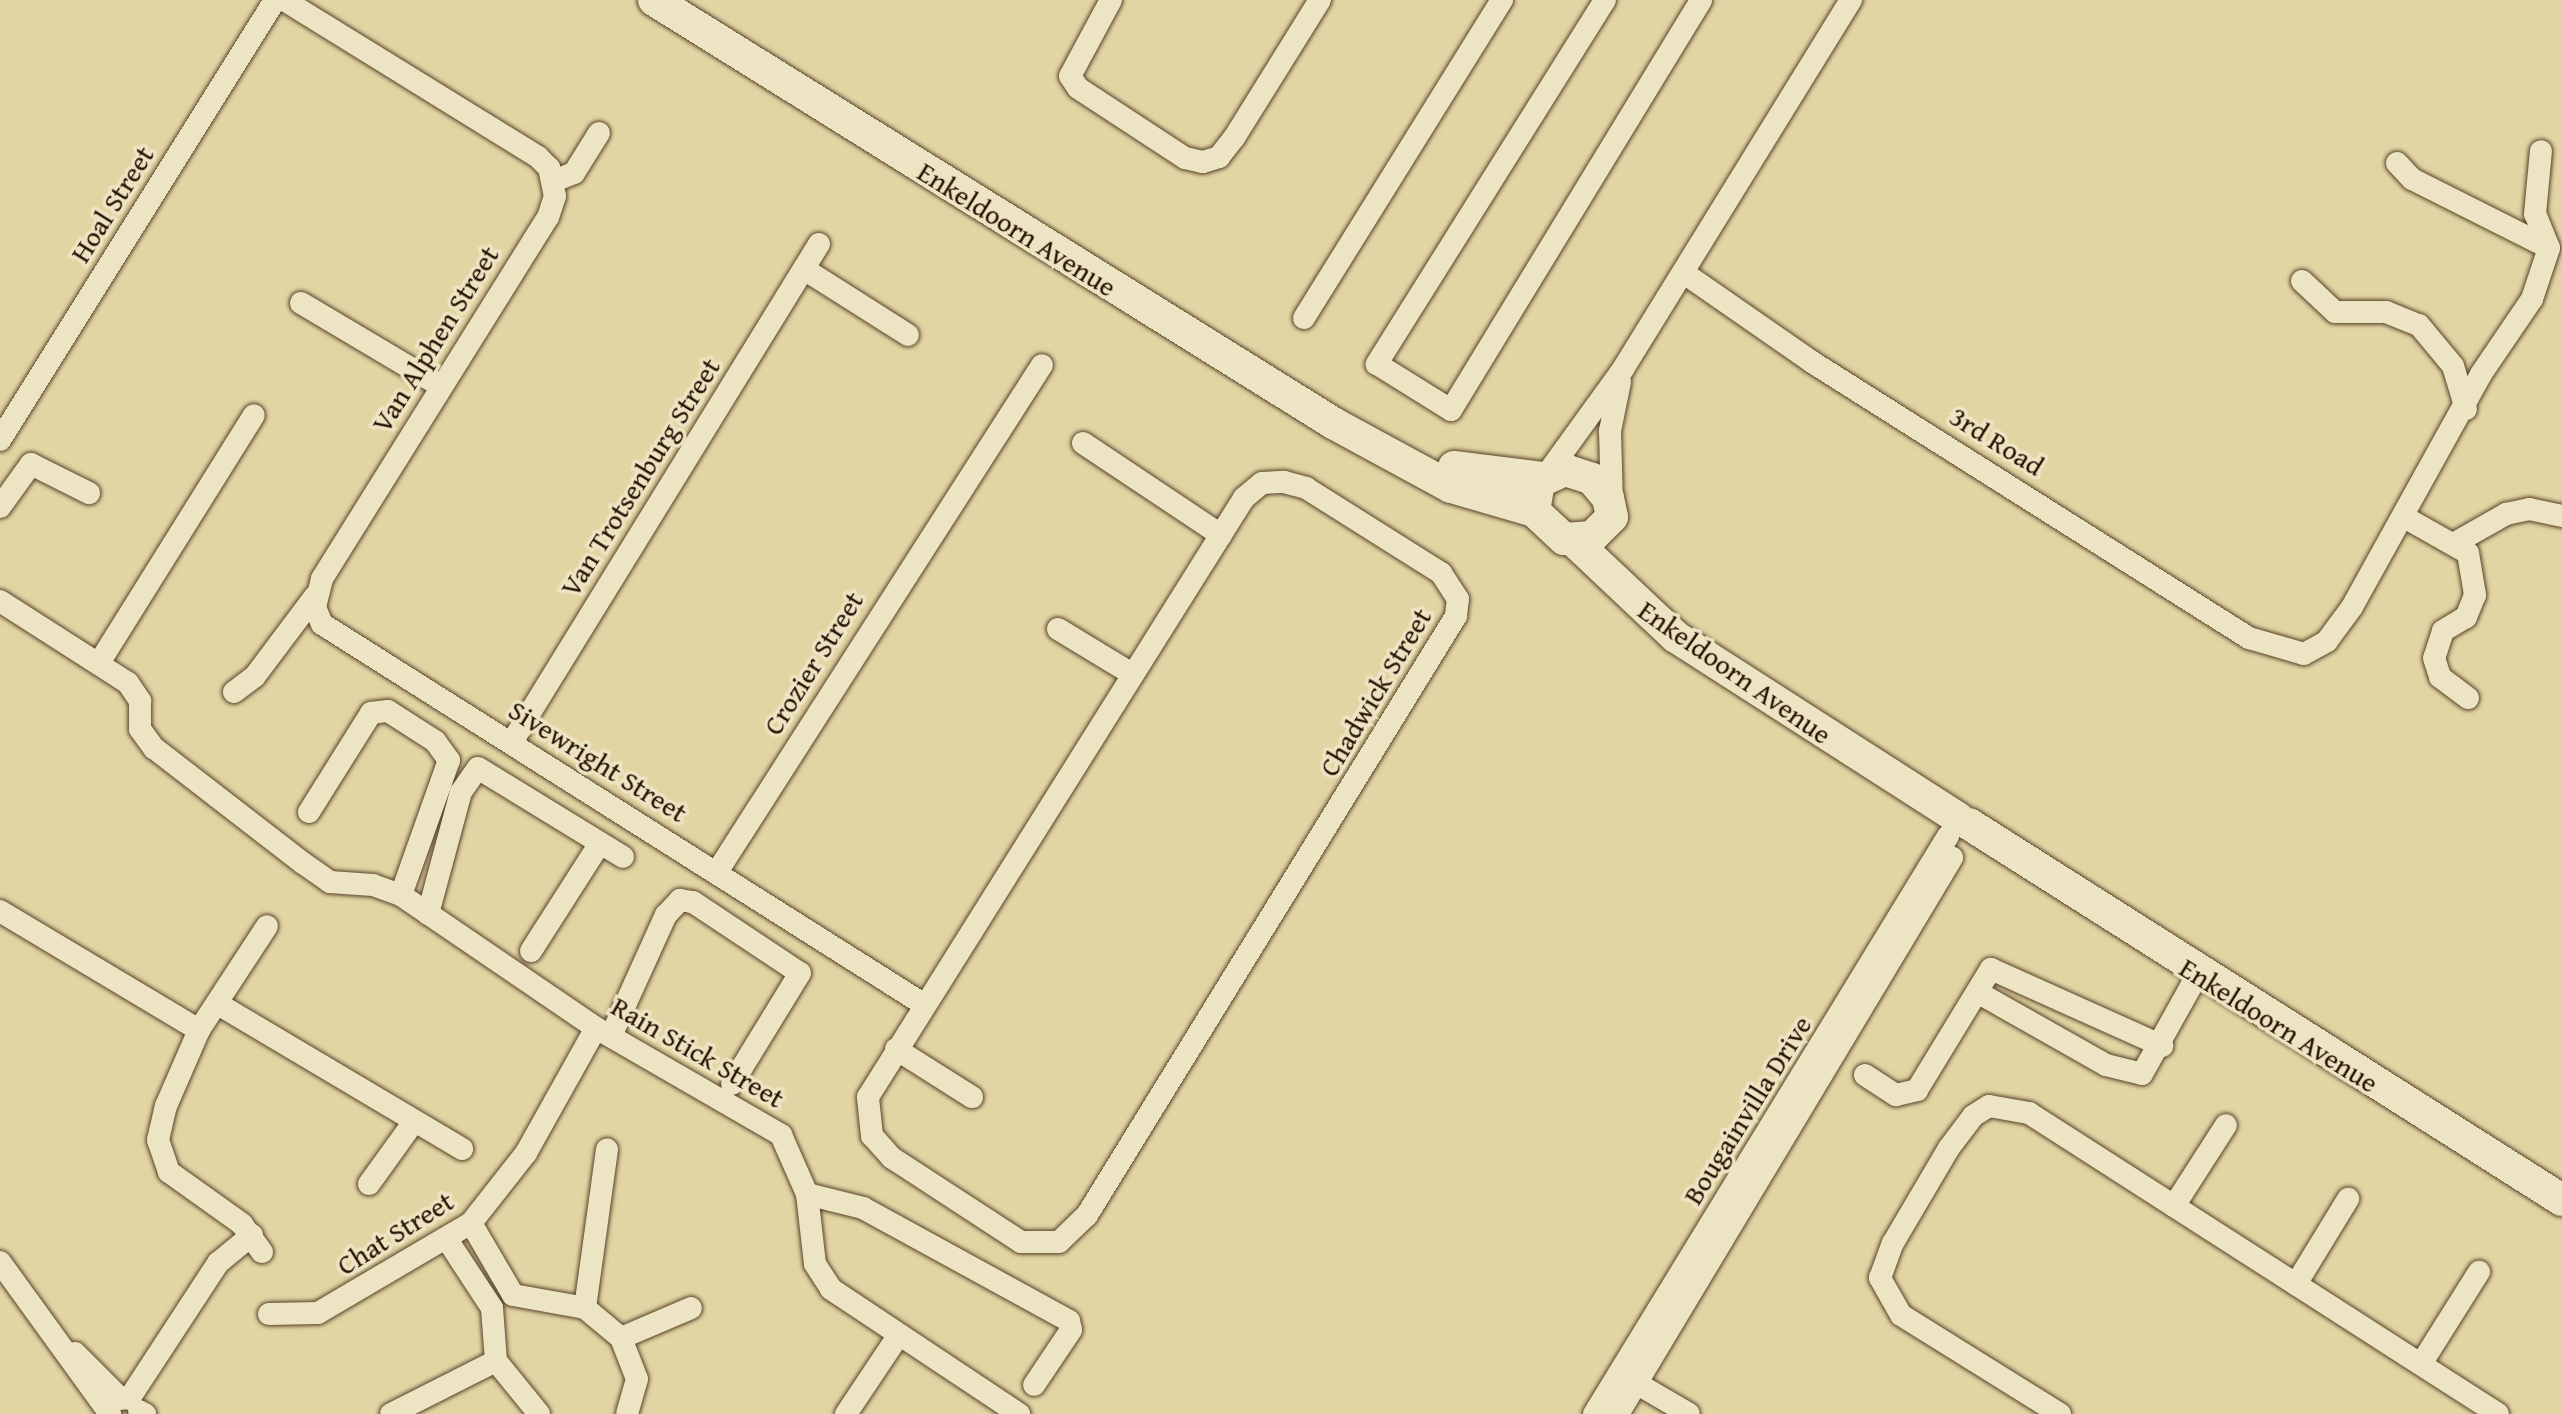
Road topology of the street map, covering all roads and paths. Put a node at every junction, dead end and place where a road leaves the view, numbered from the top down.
1 (275, 0) edge
2 (284, 0) edge
3 (654, 0) edge
4 (1111, 0) edge
5 (1320, 0) edge
6 (1502, 0) edge
7 (1605, 0) edge
8 (1701, 0) edge
9 (1851, 0) edge
10 (599, 133) dead end
11 (2541, 151) dead end
12 (2397, 163) dead end
13 (551, 174) junction
14 (819, 244) dead end
15 (2549, 248) junction
16 (804, 269) junction
17 (1684, 273) junction
18 (2302, 281) dead end
19 (301, 303) dead end
20 (1304, 318) dead end
21 (908, 335) dead end
22 (1042, 365) dead end
23 (1623, 369) junction
24 (441, 386) junction
25 (2466, 409) junction
26 (254, 415) dead end
27 (0, 440) edge
28 (1083, 443) dead end
29 (1385, 449) junction
30 (1545, 476) junction
31 (89, 493) dead end
32 (0, 507) edge
33 (1534, 511) junction
34 (1610, 516) junction
35 (2562, 516) edge
36 (2404, 517) junction
37 (1221, 535) junction
38 (1574, 541) junction
39 (2455, 543) junction
40 (1624, 593) junction
41 (315, 596) junction
42 (0, 601) edge
43 (1058, 629) dead end
44 (99, 663) junction
45 (1132, 674) junction
46 (234, 692) dead end
47 (2468, 698) dead end
48 (512, 742) junction
49 (309, 812) dead end
50 (1953, 827) junction
51 (600, 843) junction
52 (623, 857) dead end
53 (717, 872) junction
54 (401, 895) junction
55 (0, 911) edge
56 (428, 914) junction
57 (267, 926) dead end
58 (531, 951) dead end
59 (2198, 974) junction
60 (1977, 992) junction
61 (218, 1004) junction
62 (923, 1004) junction
63 (199, 1030) junction
64 (603, 1032) junction
65 (2162, 1046) junction
66 (896, 1049) junction
67 (1865, 1075) dead end
68 (732, 1084) dead end
69 (972, 1097) dead end
70 (413, 1123) junction
71 (2226, 1125) dead end
72 (462, 1149) dead end
73 (607, 1150) dead end
74 (369, 1184) dead end
75 (807, 1194) junction
76 (2348, 1199) dead end
77 (2562, 1200) edge
78 (2174, 1206) junction
79 (471, 1223) junction
80 (448, 1241) junction
81 (488, 1252) junction
82 (0, 1262) edge
83 (466, 1266) junction
84 (2479, 1272) dead end
85 (2296, 1284) junction
86 (585, 1308) junction
87 (691, 1308) dead end
88 (269, 1314) dead end
89 (898, 1336) junction
90 (621, 1338) junction
91 (496, 1361) junction
92 (2421, 1364) junction
93 (1628, 1378) junction
94 (1034, 1385) dead end
95 (128, 1409) edge
96 (1612, 1411) edge
97 (391, 1414) edge
98 (539, 1414) edge
99 (627, 1414) edge
100 (846, 1414) edge
101 (1019, 1414) edge
102 (1689, 1414) edge
103 (2060, 1414) edge
104 (2498, 1414) edge

1 - 27 street, Hoal Street
2 - 13 street
3 - 29 street, Enkeldoorn Avenue
4 - 5 street
6 - 20 street
7 - 8 street
9 - 17 street
10 - 13 street
11 - 15 street
12 - 15 street
13 - 24 street, Van Alphen Street
14 - 16 street, Van Trotsenburg Street
15 - 25 street, 3rd Road
16 - 21 street
16 - 48 street, Van Trotsenburg Street
17 - 23 street
17 - 36 street, 3rd Road
18 - 25 street
19 - 24 street
22 - 53 street, Crozier Street
23 - 30 street
23 - 34 street
24 - 41 street, Van Alphen Street
25 - 36 street, 3rd Road
26 - 44 street
28 - 37 street
29 - 30 street, Enkeldoorn Avenue
29 - 33 street, Enkeldoorn Avenue
30 - 33 street
30 - 34 street, Enkeldoorn Avenue
31 - 32 street
33 - 38 street, Enkeldoorn Avenue
34 - 38 street
34 - 40 street, Enkeldoorn Avenue
35 - 39 street
36 - 39 street
37 - 45 street, Chadwick Street
37 - 66 street, Chadwick Street
38 - 40 street, Enkeldoorn Avenue
39 - 47 street
40 - 50 street, Enkeldoorn Avenue
41 - 46 street
41 - 48 street, Sivewright Street
42 - 44 street
43 - 45 street
44 - 54 street, Rain Stick Street
45 - 62 street, Chadwick Street
48 - 53 street, Sivewright Street
49 - 54 street
50 - 59 street, Enkeldoorn Avenue
50 - 93 street, Bougainvilla Drive
51 - 52 street
51 - 56 street
51 - 58 street
53 - 62 street, Sivewright Street
54 - 56 street, Rain Stick Street
55 - 63 street
56 - 64 street, Rain Stick Street
57 - 61 street
59 - 65 street
59 - 77 street, Enkeldoorn Avenue
60 - 65 street
60 - 65 street
60 - 67 street
61 - 63 street
61 - 70 street
62 - 66 street, Chadwick Street
63 - 95 street
64 - 68 street, Chat Street
64 - 75 street, Rain Stick Street
64 - 79 street, Chat Street
66 - 69 street
70 - 72 street
70 - 74 street
71 - 78 street
73 - 86 street
75 - 89 street, Rain Stick Street
75 - 94 street
76 - 85 street
78 - 85 street
78 - 103 street
79 - 80 street, Chat Street
79 - 81 street
80 - 83 street
80 - 88 street, Chat Street
81 - 83 street
81 - 86 street
82 - 95 street
83 - 91 street
84 - 92 street
85 - 92 street
86 - 90 street
87 - 90 street
89 - 100 street
89 - 101 street, Rain Stick Street
90 - 99 street
91 - 97 street
91 - 98 street
92 - 104 street
93 - 96 street, Bougainvilla Drive
93 - 102 street

